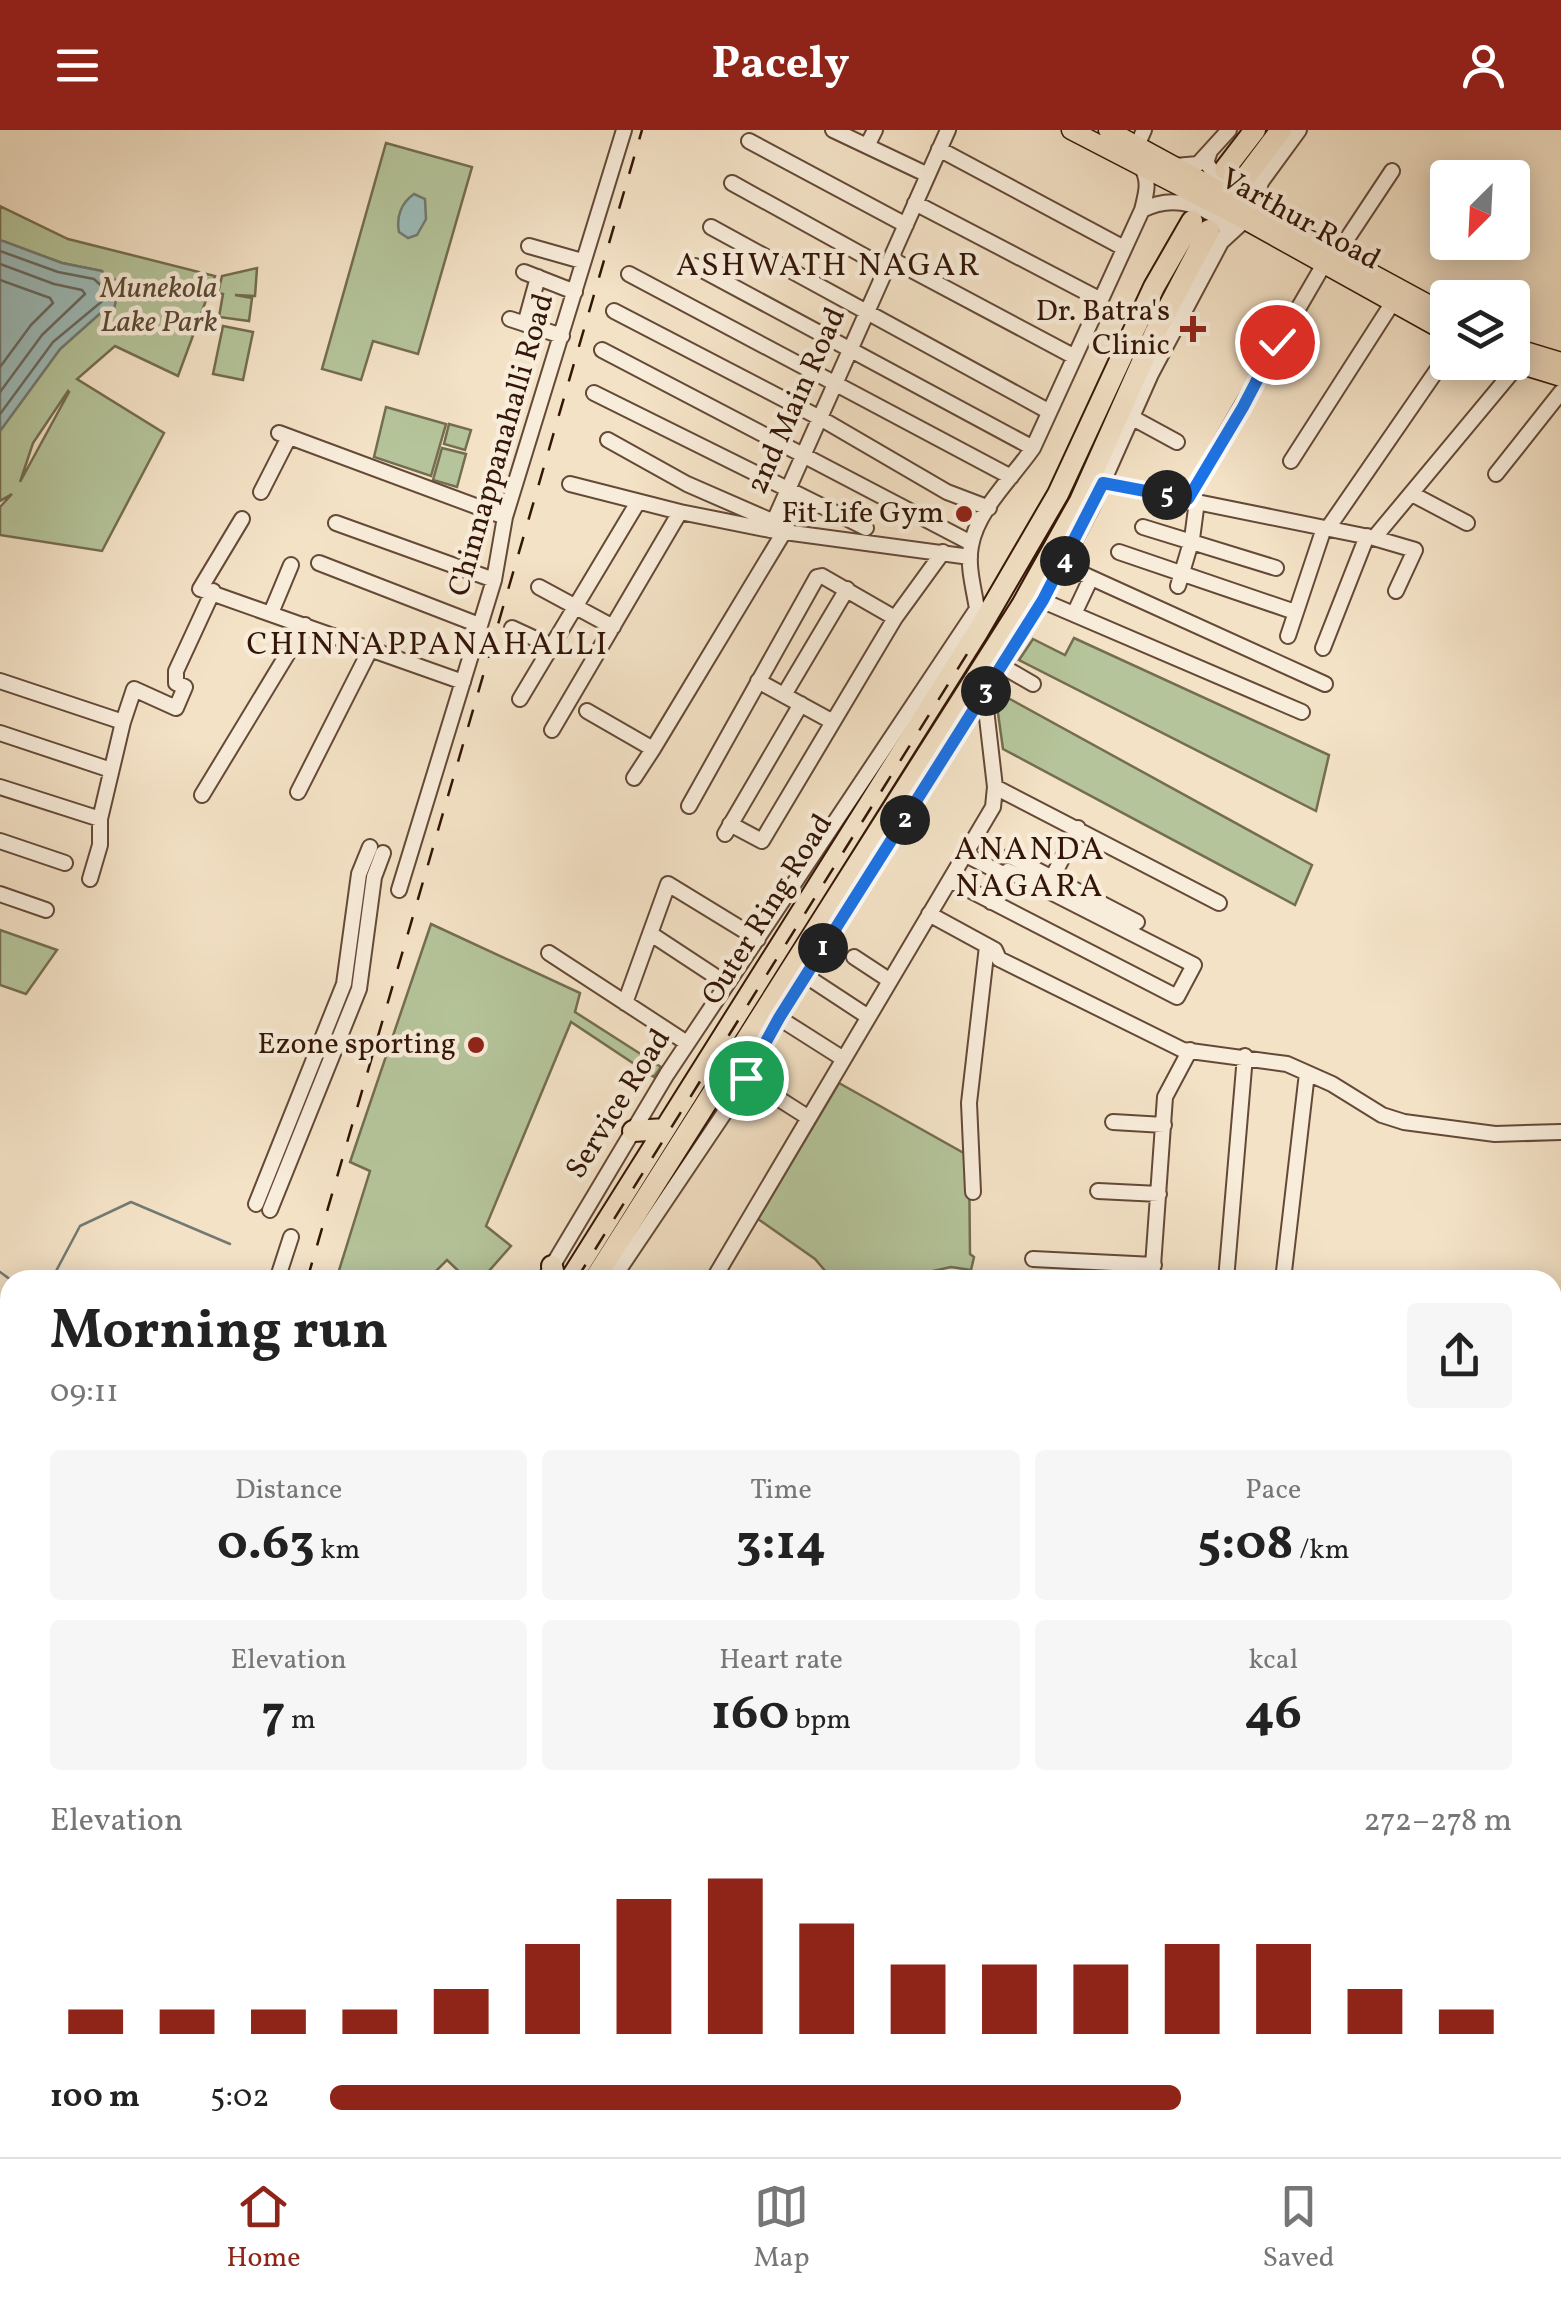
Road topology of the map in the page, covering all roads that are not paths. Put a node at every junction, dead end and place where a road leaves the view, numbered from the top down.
1 (624, 130) edge
2 (833, 130) edge
3 (874, 130) edge
4 (948, 130) edge
5 (1072, 130) edge
6 (1108, 130) edge
7 (1229, 130) edge
8 (1255, 130) edge
9 (1281, 130) edge
10 (1299, 130) edge
11 (1140, 138) edge
12 (750, 141) dead end
13 (867, 146) junction
14 (940, 149) junction
15 (1209, 154) junction
16 (1174, 166) junction
17 (1142, 168) junction
18 (1392, 171) dead end
19 (928, 175) junction
20 (1243, 177) junction
21 (732, 183) dead end
22 (916, 202) junction
23 (1142, 210) junction
24 (1248, 214) junction
25 (906, 225) junction
26 (712, 227) dead end
27 (1207, 232) junction
28 (529, 246) dead end
29 (1122, 248) junction
30 (1330, 259) junction
31 (582, 261) junction
32 (888, 264) junction
33 (695, 266) dead end
34 (629, 274) dead end
35 (575, 292) junction
36 (1099, 299) junction
37 (1393, 302) junction
38 (1430, 306) edge
39 (614, 311) dead end
40 (866, 313) junction
41 (510, 319) dead end
42 (1430, 323) edge
43 (526, 324) junction
44 (562, 336) junction
45 (851, 348) junction
46 (602, 350) dead end
47 (1073, 356) junction
48 (1530, 359) edge
49 (1561, 362) edge
50 (1530, 364) edge
51 (1561, 377) edge
52 (1430, 380) edge
53 (1498, 380) edge
54 (835, 384) junction
55 (1561, 392) edge
56 (594, 393) dead end
57 (1048, 411) junction
58 (820, 418) junction
59 (1130, 418) junction
60 (608, 440) dead end
61 (1177, 442) dead end
62 (1033, 448) junction
63 (804, 455) junction
64 (1292, 461) dead end
65 (1496, 474) dead end
66 (1012, 476) junction
67 (1103, 483) junction
68 (570, 484) dead end
69 (788, 490) junction
70 (261, 492) dead end
71 (1412, 494) junction
72 (1193, 500) junction
73 (638, 502) junction
74 (989, 508) junction
75 (680, 512) junction
76 (505, 518) junction
77 (242, 519) dead end
78 (336, 523) dead end
79 (1466, 523) dead end
80 (1142, 527) dead end
81 (776, 528) junction
82 (866, 528) dead end
83 (1326, 528) junction
84 (1370, 537) junction
85 (1192, 540) junction
86 (971, 550) junction
87 (943, 552) junction
88 (1119, 552) dead end
89 (319, 564) dead end
90 (291, 565) dead end
91 (1063, 565) junction
92 (1276, 568) dead end
93 (1091, 578) junction
94 (1180, 579) junction
95 (494, 580) junction
96 (539, 586) dead end
97 (847, 590) junction
98 (1396, 591) dead end
99 (213, 592) junction
100 (1043, 600) junction
101 (575, 607) junction
102 (1296, 612) junction
103 (271, 613) junction
104 (1074, 614) junction
105 (980, 615) junction
106 (895, 618) junction
107 (305, 625) junction
108 (479, 625) junction
109 (613, 627) junction
110 (512, 628) dead end
111 (1288, 636) dead end
112 (552, 646) junction
113 (1323, 648) dead end
114 (370, 650) junction
115 (1002, 666) junction
116 (758, 680) junction
117 (0, 682) edge
118 (462, 682) junction
119 (1033, 684) dead end
120 (1326, 684) dead end
121 (784, 695) junction
122 (972, 698) junction
123 (520, 699) dead end
124 (801, 704) junction
125 (587, 711) dead end
126 (1302, 712) dead end
127 (122, 722) junction
128 (833, 722) junction
129 (552, 730) dead end
130 (0, 733) edge
131 (653, 748) junction
132 (111, 770) junction
133 (634, 778) dead end
134 (0, 787) edge
135 (995, 788) junction
136 (298, 792) dead end
137 (202, 795) dead end
138 (689, 806) dead end
139 (100, 820) junction
140 (1078, 828) junction
141 (0, 841) edge
142 (376, 850) dead end
143 (966, 856) junction
144 (1010, 856) dead end
145 (65, 863) dead end
146 (1005, 875) junction
147 (1052, 878) junction
148 (90, 879) dead end
149 (950, 880) junction
150 (399, 890) dead end
151 (0, 894) edge
152 (991, 902) junction
153 (1218, 903) dead end
154 (46, 910) dead end
155 (929, 914) junction
156 (1137, 922) dead end
157 (651, 934) junction
158 (758, 939) junction
159 (987, 946) junction
160 (549, 953) dead end
161 (854, 957) dead end
162 (806, 976) junction
163 (889, 980) junction
164 (727, 984) junction
165 (625, 1003) junction
166 (866, 1016) junction
167 (779, 1018) junction
168 (688, 1044) junction
169 (1190, 1050) junction
170 (1245, 1056) junction
171 (842, 1058) junction
172 (1307, 1073) junction
173 (746, 1078) junction
174 (809, 1118) junction
175 (1113, 1122) dead end
176 (1164, 1126) junction
177 (664, 1129) junction
178 (633, 1131) junction
179 (1561, 1132) edge
180 (1098, 1191) dead end
181 (973, 1192) dead end
182 (1158, 1194) junction
183 (263, 1207) dead end
184 (291, 1236) dead end
185 (1033, 1259) dead end
186 (281, 1270) edge
187 (553, 1270) edge
188 (576, 1270) edge
189 (600, 1270) edge
190 (619, 1270) edge
191 (718, 1270) edge
192 (1135, 1270) edge
193 (1153, 1270) edge
194 (1227, 1270) edge
195 (1285, 1270) edge

1 - 31 street, Chinnappanahalli Road
2 - 13 street
3 - 13 street
4 - 14 street, 2nd Main Road
5 - 17 main road, Varthur Road
6 - 11 main road, Varthur Road
7 - 15 street
8 - 20 highway
9 - 20 highway
10 - 20 street
11 - 16 main road, Varthur Road
12 - 25 street
13 - 19 street
14 - 19 street, 2nd Main Road
14 - 29 street
15 - 16 street
15 - 20 street
16 - 24 main road, Varthur Road
17 - 23 street
17 - 24 main road, Varthur Road
18 - 30 street
19 - 22 street, 2nd Main Road
20 - 24 street
21 - 32 street
22 - 25 street, 2nd Main Road
22 - 36 street
23 - 27 street
23 - 29 street
24 - 27 street
24 - 30 main road, Varthur Road
25 - 32 street, 2nd Main Road
26 - 40 street
27 - 59 street
27 - 105 highway, Outer Ring Road
27 - 122 highway, Outer Ring Road
28 - 31 street
29 - 36 street
30 - 37 main road, Varthur Road
30 - 38 main road, Varthur Road
30 - 72 street
31 - 35 street, Chinnappanahalli Road
32 - 40 street, 2nd Main Road
32 - 47 street
33 - 45 street
34 - 54 street
35 - 43 street
35 - 44 street, Chinnappanahalli Road
36 - 47 street
37 - 42 main road, Varthur Road
37 - 64 street
39 - 58 street
40 - 45 street, 2nd Main Road
40 - 57 street
41 - 43 street
43 - 44 street
44 - 76 street, Chinnappanahalli Road
45 - 54 street, 2nd Main Road
45 - 62 street
46 - 63 street
47 - 57 street
48 - 49 main road
50 - 51 main road
52 - 83 street
53 - 71 street
54 - 58 street, 2nd Main Road
54 - 66 street
55 - 65 street
56 - 69 street
57 - 62 street
58 - 63 street, 2nd Main Road
58 - 74 street
59 - 61 street
59 - 67 street
60 - 81 street
62 - 66 street
63 - 69 street, 2nd Main Road
63 - 86 street
66 - 74 street
67 - 72 street
67 - 91 street
68 - 73 street
69 - 81 street, 2nd Main Road
69 - 82 street
70 - 76 street
71 - 79 street
71 - 84 street
72 - 83 street
72 - 85 street
73 - 75 street
73 - 101 street
74 - 86 street
75 - 81 street
75 - 109 street
76 - 95 street, Chinnappanahalli Road
77 - 99 street
78 - 95 street
80 - 85 street
81 - 87 street
81 - 131 street, 2nd Main Road
83 - 84 street
83 - 102 street
84 - 98 street
84 - 113 street
85 - 92 street
85 - 94 street
86 - 87 street
86 - 105 street
87 - 106 street
88 - 94 street
89 - 108 street
90 - 103 street
91 - 93 street
91 - 100 street
93 - 104 street
93 - 120 street
94 - 102 street
95 - 108 street, Chinnappanahalli Road
96 - 101 street
97 - 106 street
97 - 116 street
97 - 121 street
99 - 103 street
99 - 127 street
100 - 104 street
100 - 115 street
101 - 109 street
101 - 112 street
102 - 111 street
103 - 107 street
104 - 126 street
105 - 158 street, Service Road
105 - 177 highway, Outer Ring Road
106 - 128 street
107 - 114 street
107 - 137 street
108 - 118 street, Chinnappanahalli Road
109 - 129 street
110 - 112 street
112 - 123 street
114 - 118 street
114 - 136 street
115 - 119 street
115 - 122 street
116 - 121 street
116 - 138 street
117 - 127 street
118 - 150 street, Chinnappanahalli Road
121 - 124 street
122 - 135 street
122 - 162 street
122 - 189 highway, Outer Ring Road
124 - 128 street
124 - 128 street
125 - 131 street
127 - 132 street
130 - 132 street
131 - 133 street, 2nd Main Road
132 - 139 street
134 - 139 street
135 - 140 street
135 - 143 street
139 - 148 street
140 - 147 street
140 - 153 street
141 - 145 street
142 - 183 street
143 - 146 street
143 - 149 street
144 - 147 street
146 - 152 street
146 - 152 street
147 - 156 street
149 - 152 street
149 - 155 street
151 - 154 street
155 - 159 street
155 - 163 street
157 - 158 street
157 - 164 street
157 - 165 street
158 - 164 street, Service Road
159 - 169 street
159 - 181 street
160 - 165 street
161 - 163 street
162 - 166 street
162 - 167 street
163 - 166 street
164 - 168 street, Service Road
165 - 168 street
166 - 171 street
167 - 171 street
167 - 173 street
168 - 178 street, Service Road
169 - 170 street
169 - 176 street
170 - 172 street
170 - 194 street
171 - 174 street
172 - 179 street
172 - 195 street
173 - 174 street
173 - 190 street
174 - 191 street
175 - 176 street
176 - 182 street
177 - 178 highway
177 - 188 highway, Outer Ring Road
178 - 187 street, Service Road
180 - 182 street
182 - 193 street
184 - 186 street
185 - 192 street

